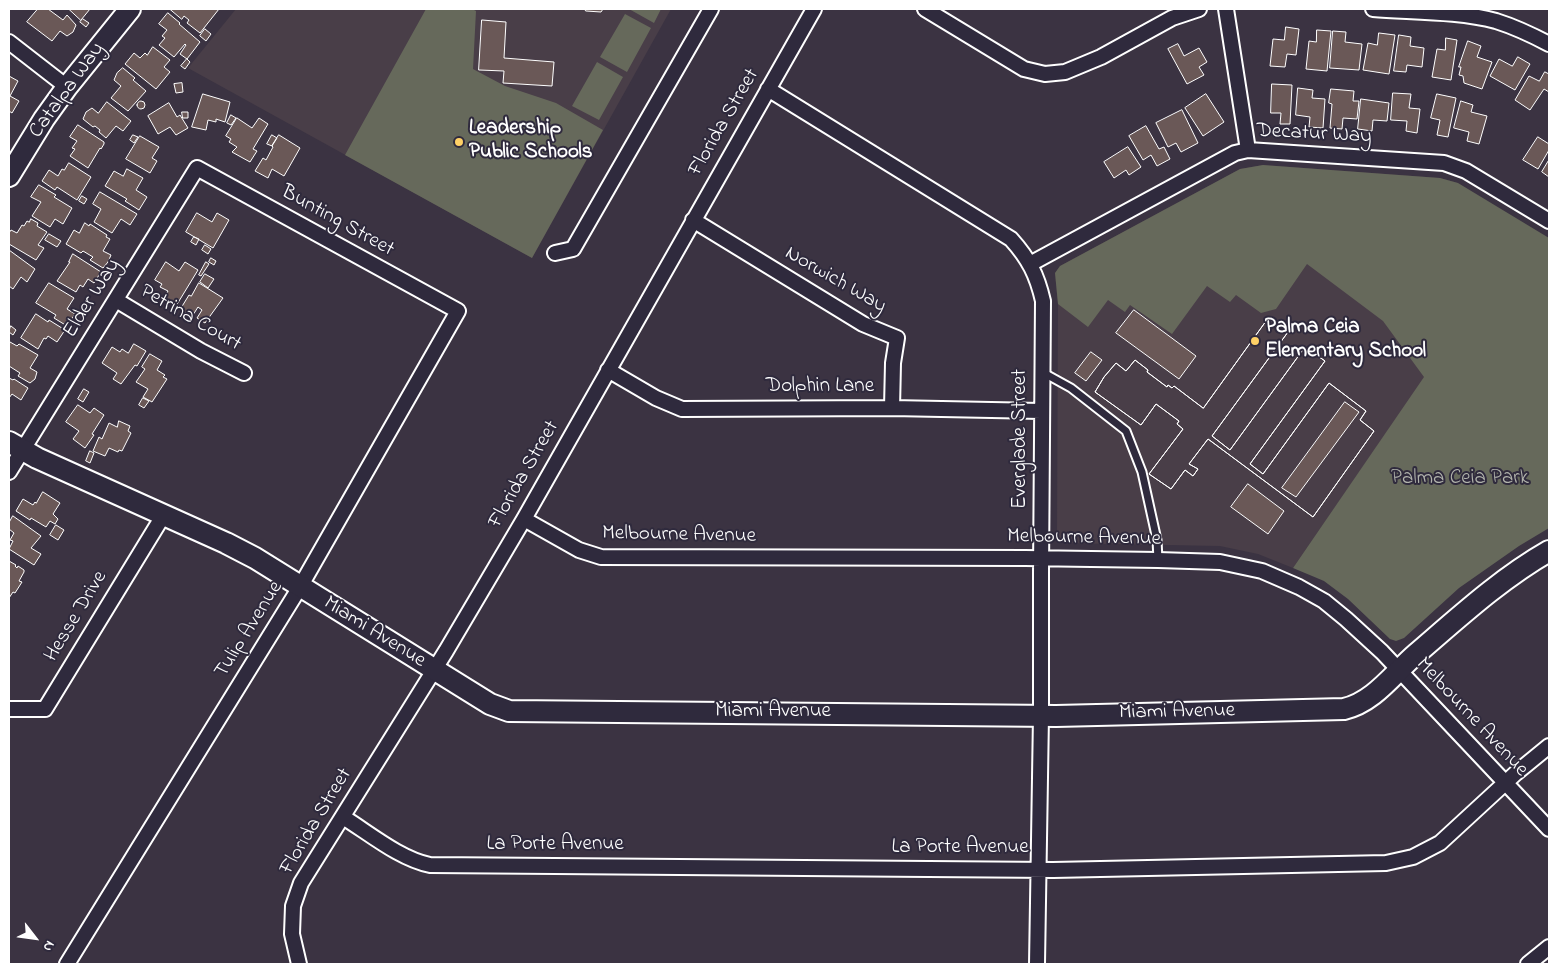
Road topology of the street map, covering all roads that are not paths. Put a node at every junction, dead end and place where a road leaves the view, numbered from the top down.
1 (130, 9) edge
2 (711, 9) edge
3 (814, 9) edge
4 (924, 9) edge
5 (1200, 9) edge
6 (1226, 9) edge
7 (1373, 9) edge
8 (9, 42) edge
9 (1549, 44) edge
10 (67, 88) junction
11 (768, 89) junction
12 (1248, 150) junction
13 (197, 168) joint
14 (9, 176) edge
15 (693, 220) junction
16 (1549, 221) edge
17 (555, 253) dead end
18 (1030, 264) junction
19 (116, 300) junction
20 (458, 311) joint
21 (608, 370) junction
22 (1042, 372) junction
23 (244, 374) dead end
24 (892, 408) junction
25 (1041, 411) junction
26 (16, 447) edge
27 (9, 472) edge
28 (163, 516) junction
29 (524, 519) junction
30 (1549, 551) edge
31 (1041, 558) junction
32 (1158, 560) junction
33 (300, 587) junction
34 (434, 670) junction
35 (1399, 670) junction
36 (9, 709) edge
37 (1041, 715) junction
38 (1549, 746) edge
39 (1506, 783) junction
40 (343, 817) junction
41 (1549, 828) edge
42 (1038, 870) junction
43 (1549, 947) edge
44 (66, 964) edge
45 (299, 964) edge
46 (1037, 964) edge
47 (1528, 964) edge

1 - 10 street, Catalpa Way
2 - 17 street
3 - 11 street, Florida Street
4 - 5 street
6 - 12 street
7 - 9 street
8 - 10 street
10 - 14 street, Catalpa Way
11 - 15 street, Florida Street
11 - 18 street, Everglade Street
12 - 16 street, Decatur Way
12 - 18 street, Decatur Way
13 - 19 street, Elder Way
13 - 20 street, Bunting Street
15 - 21 street, Florida Street
15 - 24 street, Norwich Way
18 - 22 street, Everglade Street
19 - 23 street, Petrina Court
19 - 26 street, Elder Way
20 - 33 street, Tulip Avenue
21 - 24 street, Dolphin Lane
21 - 29 street, Florida Street
22 - 25 street, Everglade Street
22 - 32 lane
24 - 25 street, Dolphin Lane
25 - 31 street, Everglade Street
26 - 27 street, Elder Way
26 - 28 street, Miami Avenue
28 - 33 street, Miami Avenue
28 - 36 street, Hesse Drive
29 - 31 street, Melbourne Avenue
29 - 34 street, Florida Street
30 - 35 street, Miami Avenue
31 - 32 street, Melbourne Avenue
31 - 37 street, Everglade Street
32 - 35 street, Melbourne Avenue
33 - 34 street, Miami Avenue
33 - 44 street, Tulip Avenue
34 - 37 street, Miami Avenue
34 - 40 street, Florida Street
35 - 37 street, Miami Avenue
35 - 39 street, Melbourne Avenue
37 - 42 street, Everglade Street
38 - 39 street, La Porte Avenue
39 - 41 street, Melbourne Avenue
39 - 42 street, La Porte Avenue
40 - 42 street, La Porte Avenue
40 - 45 street, Florida Street
42 - 46 street, Everglade Street
43 - 47 street

